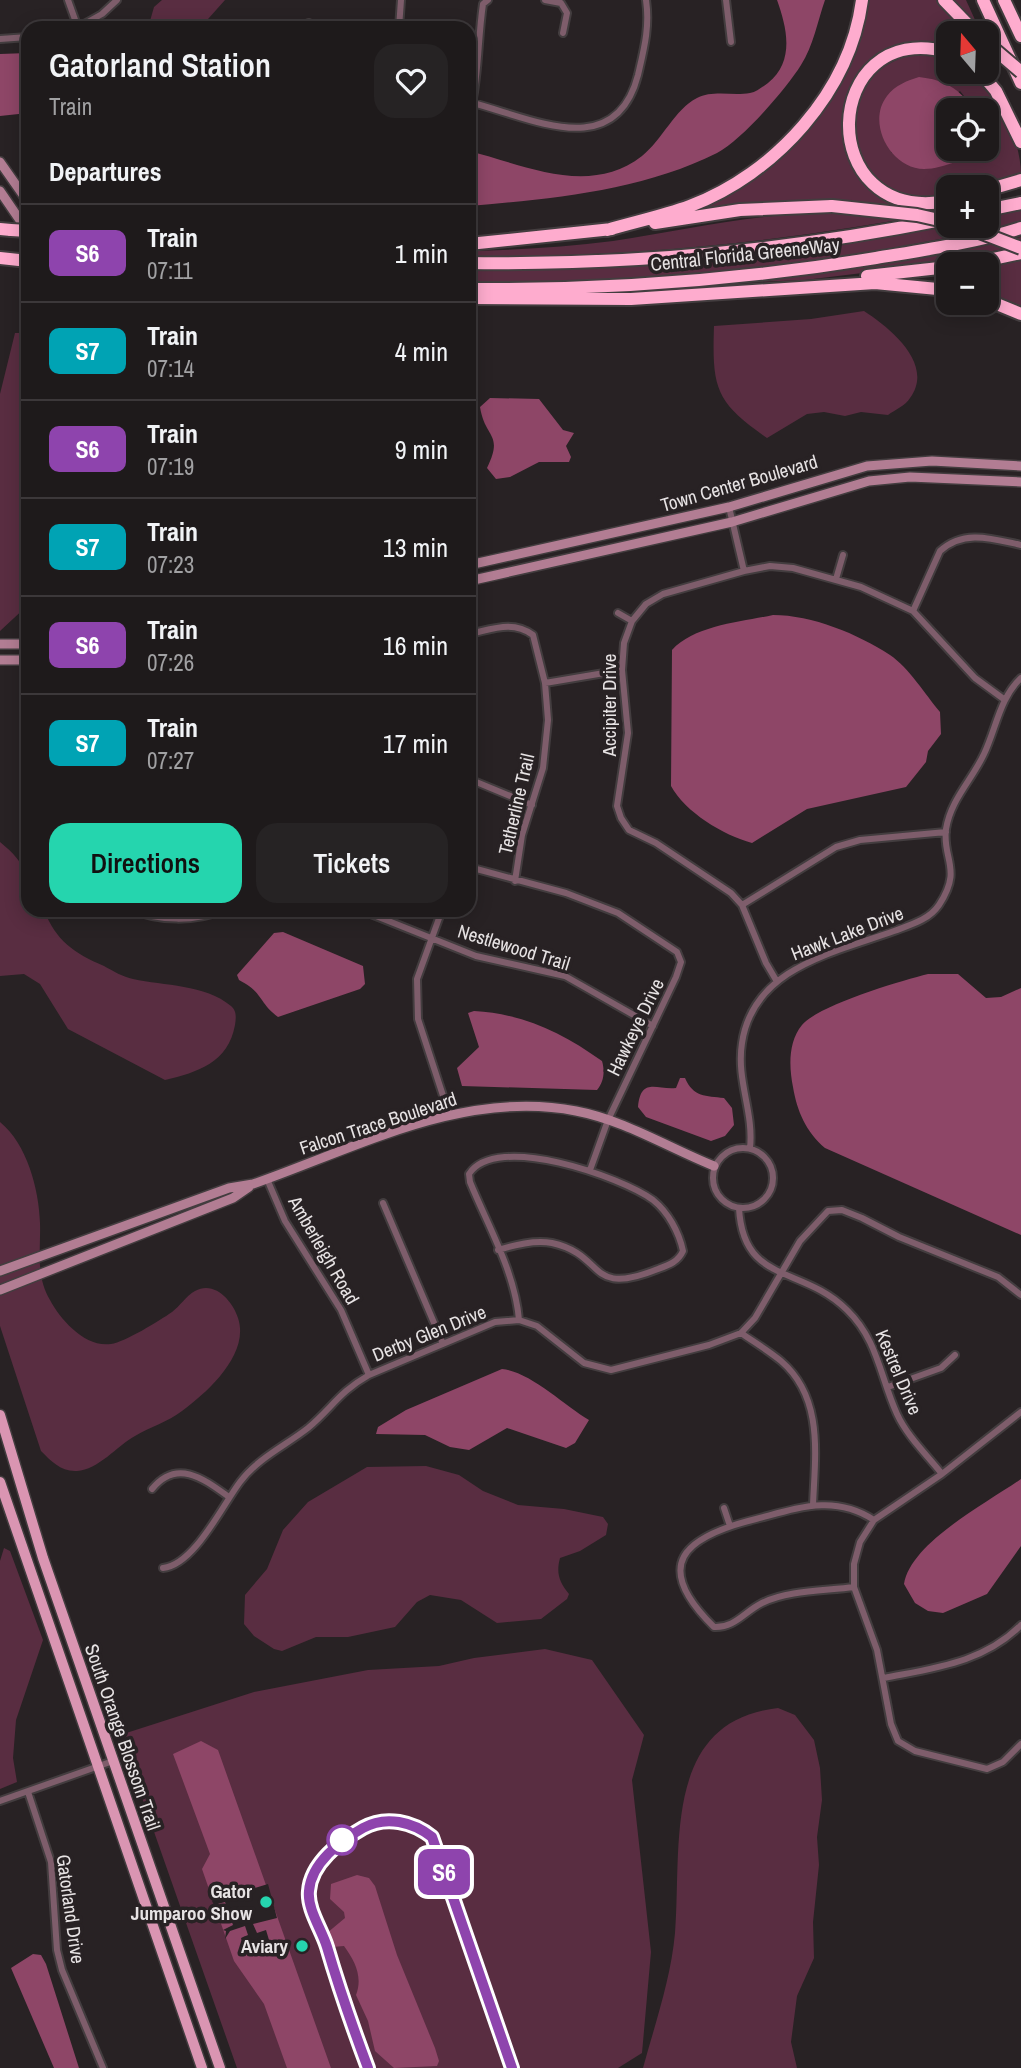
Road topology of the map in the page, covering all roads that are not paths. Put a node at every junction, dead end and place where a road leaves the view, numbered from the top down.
1 (68, 0) edge
2 (117, 0) edge
3 (401, 0) edge
4 (488, 0) edge
5 (545, 0) edge
6 (646, 0) edge
7 (726, 0) edge
8 (862, 0) edge
9 (944, 0) edge
10 (983, 0) edge
11 (1004, 0) edge
12 (76, 21) edge
13 (88, 21) edge
14 (400, 21) edge
15 (964, 21) edge
16 (563, 33) dead end
17 (1021, 36) edge
18 (21, 38) edge
19 (0, 39) edge
20 (731, 42) dead end
21 (936, 51) edge
22 (999, 53) edge
23 (1021, 72) edge
24 (476, 80) edge
25 (1021, 83) edge
26 (990, 84) edge
27 (476, 105) edge
28 (1021, 142) edge
29 (0, 162) edge
30 (1021, 180) edge
31 (999, 186) edge
32 (0, 191) edge
33 (21, 192) edge
34 (936, 201) edge
35 (1021, 203) edge
36 (999, 208) edge
37 (936, 218) edge
38 (21, 221) edge
39 (936, 222) edge
40 (1021, 228) edge
41 (607, 230) junction
42 (992, 238) edge
43 (476, 243) edge
44 (1021, 250) edge
45 (999, 256) edge
46 (0, 258) edge
47 (21, 260) edge
48 (476, 262) edge
49 (936, 268) edge
50 (476, 289) edge
51 (936, 289) edge
52 (714, 293) junction
53 (476, 298) edge
54 (999, 305) edge
55 (1021, 314) edge
56 (1021, 466) edge
57 (1021, 482) edge
58 (729, 507) junction
59 (732, 523) junction
60 (1021, 545) edge
61 (844, 555) dead end
62 (476, 563) edge
63 (744, 571) junction
64 (476, 579) edge
65 (836, 579) junction
66 (913, 611) junction
67 (618, 613) dead end
68 (632, 621) junction
69 (476, 632) edge
70 (0, 644) edge
71 (21, 644) edge
72 (0, 660) edge
73 (21, 660) edge
74 (622, 670) junction
75 (1021, 678) edge
76 (545, 683) junction
77 (1004, 700) junction
78 (476, 782) edge
79 (532, 805) junction
80 (946, 832) junction
81 (476, 869) edge
82 (515, 881) junction
83 (742, 905) junction
84 (176, 917) edge
85 (202, 917) edge
86 (378, 917) edge
87 (439, 917) edge
88 (431, 938) junction
89 (776, 980) junction
90 (653, 1026) junction
91 (449, 1114) junction
92 (608, 1120) junction
93 (750, 1148) junction
94 (714, 1166) junction
95 (590, 1170) junction
96 (267, 1179) junction
97 (253, 1184) junction
98 (383, 1203) dead end
99 (738, 1208) junction
100 (498, 1250) junction
101 (0, 1271) edge
102 (783, 1272) junction
103 (0, 1290) edge
104 (1021, 1295) edge
105 (519, 1320) junction
106 (741, 1333) junction
107 (443, 1344) junction
108 (955, 1355) dead end
109 (369, 1375) junction
110 (888, 1387) junction
111 (1021, 1412) edge
112 (0, 1415) edge
113 (942, 1474) junction
114 (0, 1482) edge
115 (152, 1489) dead end
116 (229, 1497) junction
117 (813, 1505) junction
118 (724, 1508) dead end
119 (874, 1520) junction
120 (730, 1525) junction
121 (163, 1568) dead end
122 (853, 1587) junction
123 (1021, 1625) edge
124 (884, 1678) junction
125 (1021, 1744) edge
126 (113, 1761) junction
127 (98, 1767) junction
128 (28, 1791) junction
129 (0, 1801) edge
130 (197, 2001) junction
131 (181, 2006) junction
132 (103, 2068) edge
133 (202, 2068) edge
134 (220, 2068) edge

1 - 12 street
2 - 13 street
3 - 14 street
4 - 24 street
5 - 16 street
6 - 27 street
7 - 20 street
8 - 41 highway
9 - 15 highway
10 - 25 highway
11 - 17 highway
18 - 19 street
21 - 34 highway
22 - 23 highway, bridge
26 - 28 highway
29 - 33 main road
30 - 31 highway
32 - 38 main road
35 - 36 highway
37 - 41 highway, bridge
39 - 48 highway, Central Florida GreeneWay
40 - 50 highway, Central Florida GreeneWay
41 - 43 highway
42 - 44 highway, bridge
44 - 45 highway
46 - 47 highway
49 - 52 highway
51 - 52 highway
52 - 53 highway
54 - 55 highway
56 - 58 main road, Town Center Boulevard
57 - 59 main road, Town Center Boulevard
58 - 59 street
58 - 62 main road, Town Center Boulevard
59 - 63 street
59 - 64 main road, Town Center Boulevard
60 - 66 street
61 - 65 street
63 - 65 street
63 - 68 street
65 - 66 street
66 - 77 street
67 - 68 street
68 - 74 street, Accipiter Drive
69 - 76 street, Tetherline Trail
70 - 71 main road
72 - 73 main road
74 - 76 street
74 - 83 street, Accipiter Drive
75 - 77 street, Hawk Lake Drive
76 - 79 street, Tetherline Trail
77 - 80 street, Hawk Lake Drive
78 - 79 street
79 - 82 street, Tetherline Trail
80 - 83 street
80 - 89 street, Hawk Lake Drive
81 - 82 street, Hawkeye Drive
82 - 90 street, Hawkeye Drive
83 - 89 street, Accipiter Drive
84 - 85 street
86 - 88 street, Nestlewood Trail
87 - 88 street
88 - 90 street, Nestlewood Trail
88 - 91 street
89 - 93 street, Hawk Lake Drive
90 - 92 street, Hawkeye Drive
91 - 92 main road, Falcon Trace Boulevard
91 - 96 main road, Falcon Trace Boulevard
92 - 94 main road, Falcon Trace Boulevard
92 - 95 street, Hawkeye Drive
93 - 94 street
93 - 99 street
94 - 99 street
95 - 100 street
95 - 100 street
96 - 97 main road, Falcon Trace Boulevard
96 - 109 street, Amberleigh Road
97 - 101 main road, Falcon Trace Boulevard
97 - 103 main road, Falcon Trace Boulevard
98 - 107 street
99 - 102 street, Kestrel Drive
100 - 105 street
102 - 104 street
102 - 106 street
102 - 110 street, Kestrel Drive
105 - 106 street
105 - 107 street, Derby Glen Drive
106 - 117 street
107 - 109 street, Derby Glen Drive
108 - 110 street
109 - 116 street, Derby Glen Drive
110 - 113 street, Kestrel Drive
111 - 113 street
112 - 126 main road, South Orange Blossom Trail
113 - 119 street
114 - 127 main road, South Orange Blossom Trail
115 - 116 street
116 - 121 street, Derby Glen Drive
117 - 119 street
117 - 120 street
118 - 120 street
119 - 122 street
120 - 122 street
122 - 124 street
123 - 124 street
124 - 125 street
126 - 127 street
126 - 130 main road, South Orange Blossom Trail
127 - 128 street
127 - 131 main road, South Orange Blossom Trail
128 - 129 street
128 - 132 street, Gatorland Drive
130 - 131 street
130 - 134 main road, South Orange Blossom Trail
131 - 133 main road, South Orange Blossom Trail

